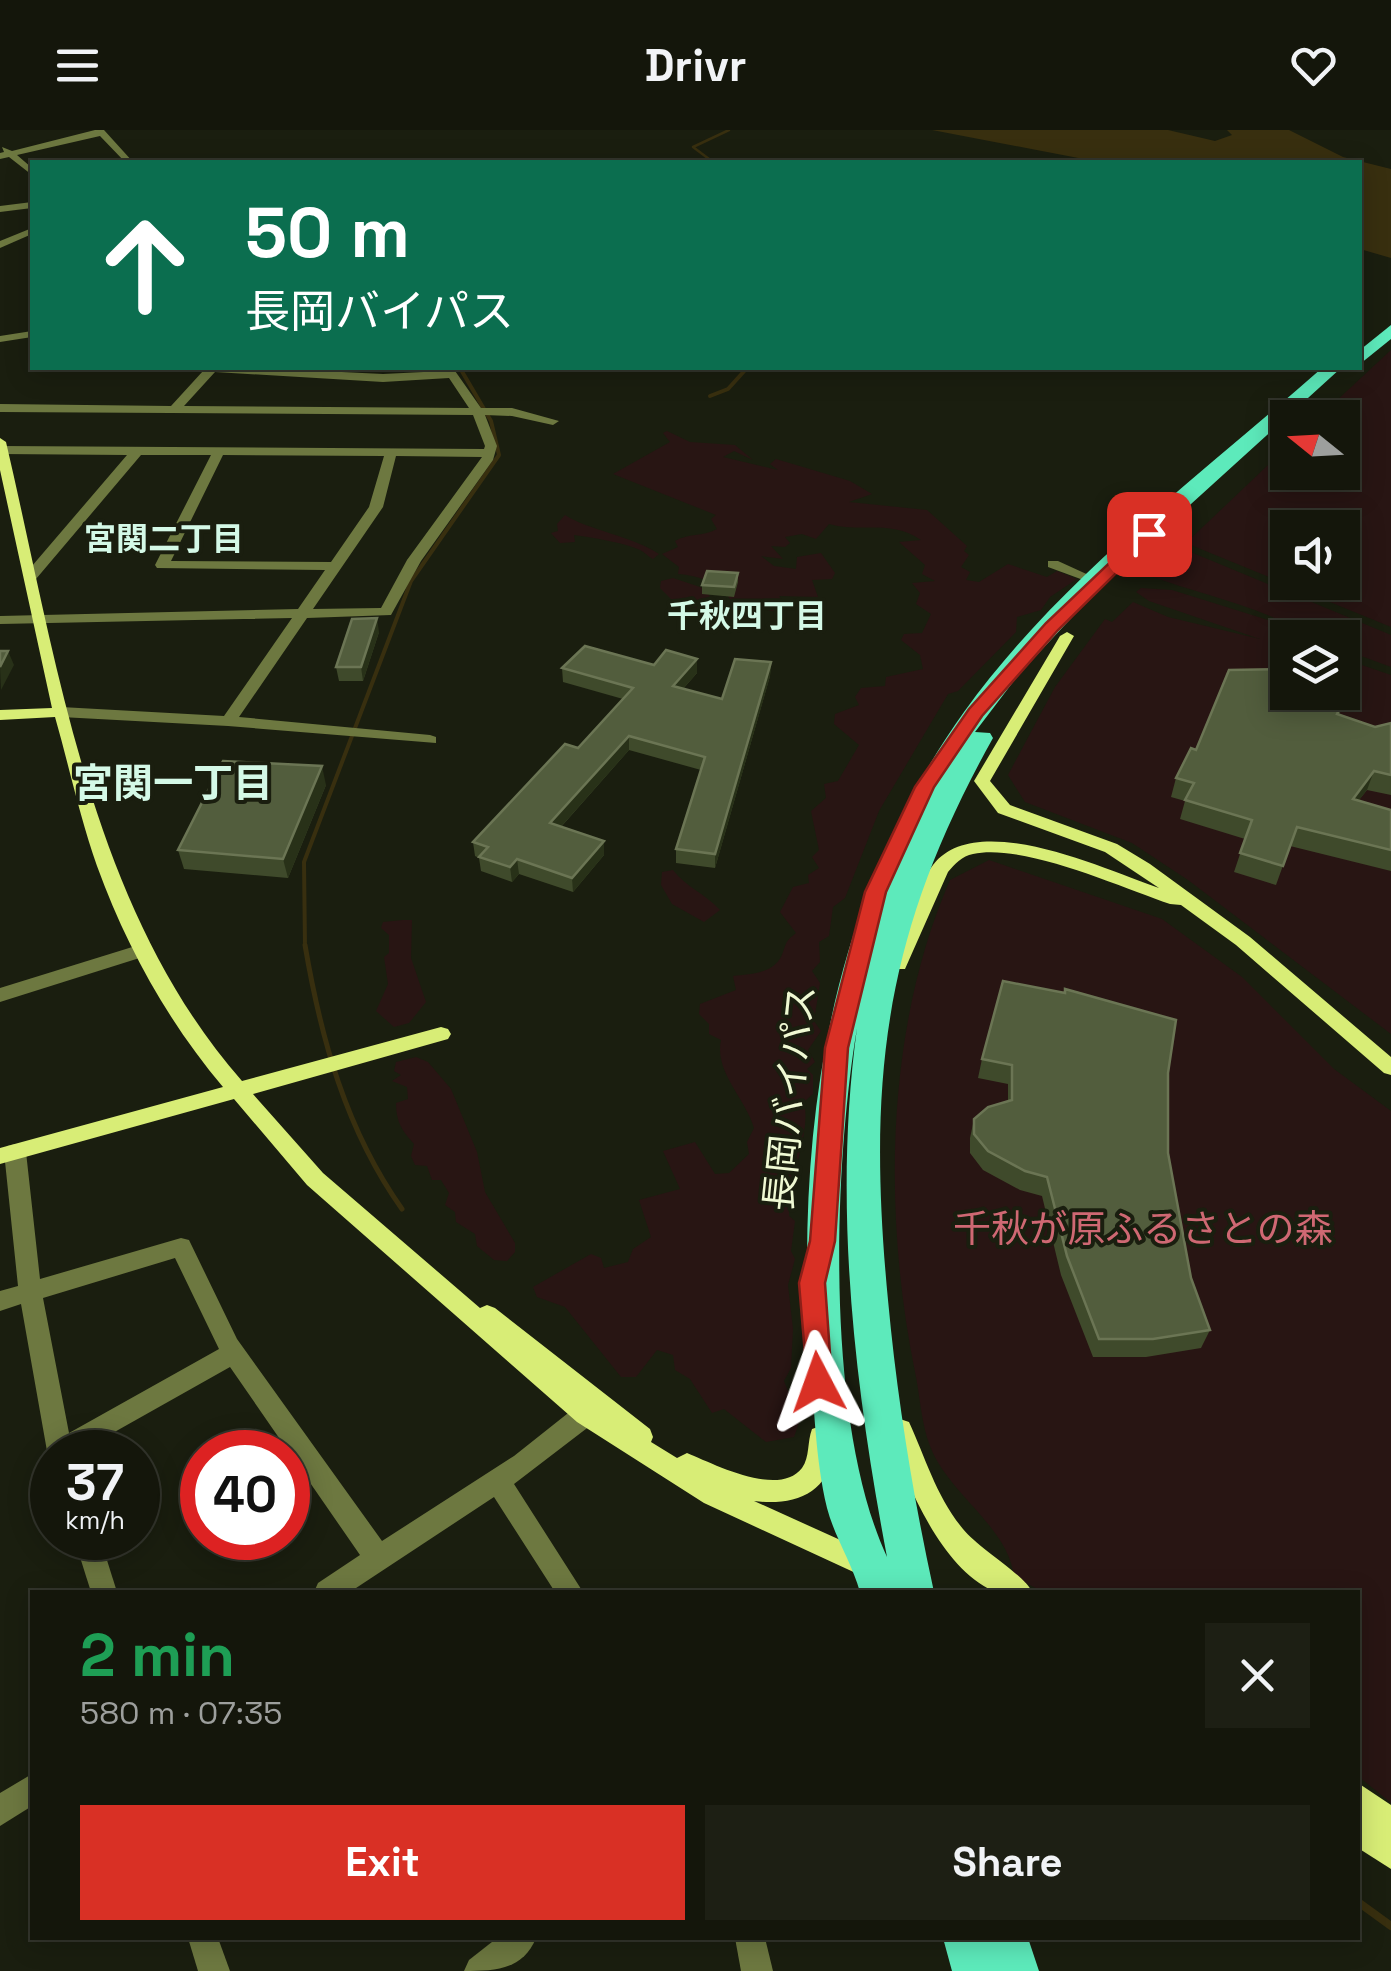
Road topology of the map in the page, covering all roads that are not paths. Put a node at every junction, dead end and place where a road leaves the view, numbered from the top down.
1 (42, 130) edge
2 (100, 132) edge
3 (0, 144) edge
4 (52, 144) junction
5 (4, 155) edge
6 (127, 160) edge
7 (30, 171) edge
8 (30, 205) edge
9 (1, 209) edge
10 (30, 214) edge
11 (30, 231) edge
12 (0, 245) edge
13 (1391, 314) edge
14 (1391, 330) edge
15 (30, 334) edge
16 (0, 339) edge
17 (1362, 340) edge
18 (1362, 357) edge
19 (208, 370) edge
20 (290, 370) edge
21 (450, 370) edge
22 (1330, 370) edge
23 (1349, 370) edge
24 (330, 371) edge
25 (1316, 400) edge
26 (0, 408) edge
27 (175, 408) junction
28 (478, 412) junction
29 (553, 420) dead end
30 (1270, 441) edge
31 (1, 447) edge
32 (137, 451) junction
33 (219, 451) junction
34 (391, 453) junction
35 (490, 453) junction
36 (1131, 561) junction
37 (1053, 564) dead end
38 (335, 566) junction
39 (31, 576) junction
40 (1086, 577) dead end
41 (302, 616) junction
42 (0, 620) edge
43 (42, 620) junction
44 (1066, 636) junction
45 (61, 712) junction
46 (0, 715) edge
47 (228, 721) junction
48 (430, 740) dead end
49 (1192, 906) junction
50 (142, 950) junction
51 (0, 994) edge
52 (441, 1034) dead end
53 (1391, 1068) edge
54 (864, 1086) junction
55 (237, 1091) junction
56 (8, 1154) edge
57 (340, 1200) junction
58 (823, 1241) junction
59 (30, 1292) junction
60 (0, 1300) edge
61 (874, 1342) junction
62 (234, 1354) junction
63 (586, 1414) junction
64 (55, 1430) edge
65 (98, 1430) edge
66 (498, 1481) junction
67 (378, 1558) junction
68 (94, 1560) edge
69 (903, 1586) edge
70 (103, 1590) edge
71 (330, 1590) edge
72 (569, 1590) edge
73 (1017, 1590) edge
74 (30, 1790) edge
75 (1360, 1800) edge
76 (0, 1810) edge
77 (1391, 1824) edge
78 (1360, 1832) edge
79 (1360, 1843) edge
80 (1391, 1855) edge
81 (204, 1940) edge
82 (519, 1940) edge
83 (750, 1940) edge
84 (967, 1940) edge
85 (1007, 1940) edge
86 (214, 1971) edge
87 (480, 1971) edge
88 (756, 1971) edge
89 (976, 1971) edge
90 (1016, 1971) edge

1 - 4 street
2 - 4 street
2 - 6 street
3 - 5 street
4 - 5 street
5 - 7 street
8 - 9 street
9 - 10 street
11 - 12 street
13 - 17 highway
14 - 18 highway
15 - 16 street
19 - 27 street
20 - 24 street
21 - 24 street
21 - 28 street
22 - 36 highway, 長岡バイパス
23 - 25 highway
26 - 27 street
27 - 28 street
28 - 29 street
28 - 35 street
30 - 36 highway, 長岡バイパス
31 - 32 street
31 - 39 street
32 - 33 street
32 - 39 street
33 - 34 street
33 - 38 street
34 - 35 street
34 - 38 street
35 - 41 street
36 - 44 highway, 長岡バイパス
36 - 58 highway, 長岡バイパス
37 - 40 street
38 - 41 street
39 - 43 street
41 - 43 street
41 - 47 street
42 - 43 street
43 - 45 street
44 - 49 street
44 - 54 highway, 長岡バイパス
45 - 46 street
45 - 47 street
45 - 50 street
47 - 48 street
49 - 53 street
49 - 54 street
50 - 51 street
50 - 55 street
52 - 55 street
54 - 61 highway, 長岡バイパス
55 - 56 street
55 - 57 street
56 - 59 street
57 - 58 street
57 - 63 street
58 - 69 highway, 長岡バイパス
59 - 60 street
59 - 62 street
59 - 64 street
61 - 69 highway, 長岡バイパス
61 - 73 street
62 - 65 street
62 - 67 street
63 - 66 street
63 - 69 street
66 - 67 street
66 - 72 street
67 - 71 street
68 - 70 street
74 - 76 street
75 - 77 street
78 - 80 street
79 - 80 street
81 - 86 street
82 - 87 street
83 - 88 street
84 - 89 highway
85 - 90 highway

